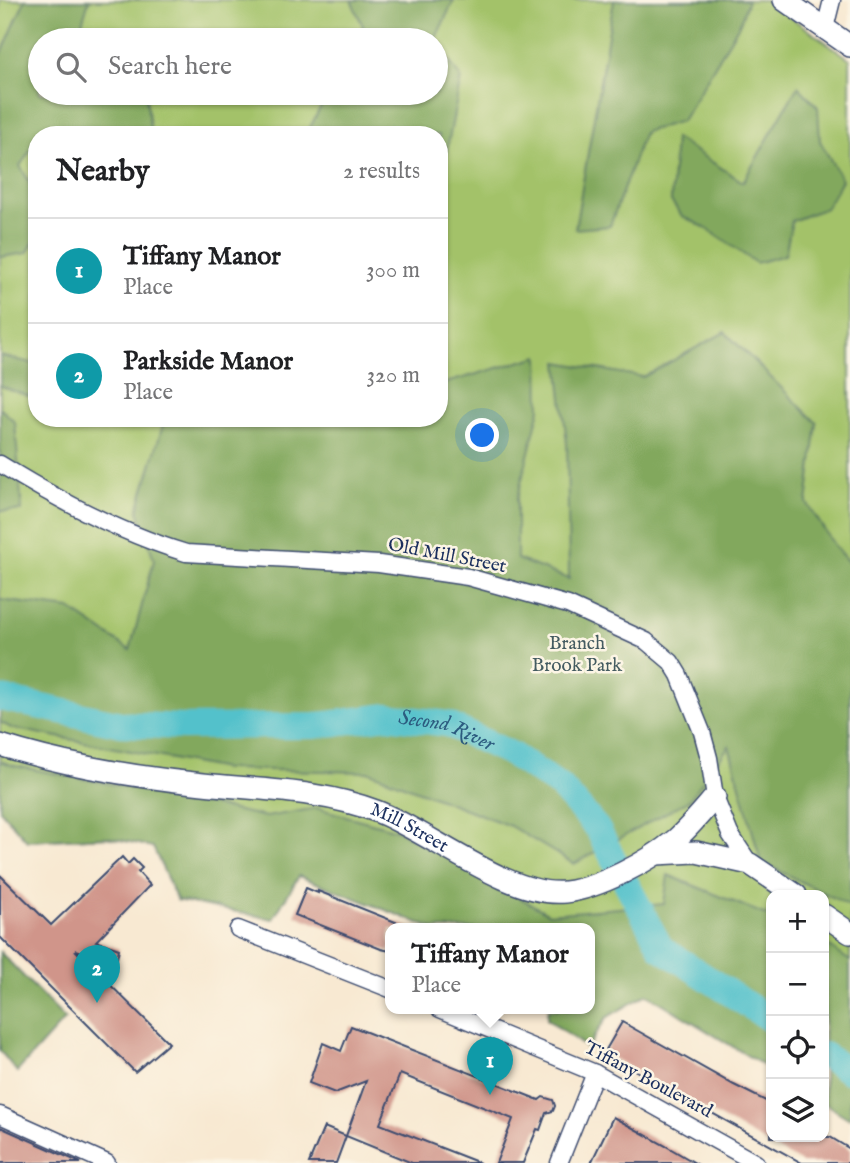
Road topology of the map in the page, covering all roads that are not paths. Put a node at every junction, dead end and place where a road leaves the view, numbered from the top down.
1 (784, 0) edge
2 (832, 0) edge
3 (825, 28) junction
4 (850, 46) edge
5 (0, 464) edge
6 (0, 745) edge
7 (715, 797) junction
8 (654, 855) junction
9 (750, 864) junction
10 (789, 890) edge
11 (829, 918) edge
12 (238, 929) dead end
13 (850, 933) edge
14 (385, 987) edge
15 (452, 1014) edge
16 (595, 1073) junction
17 (0, 1115) edge
18 (747, 1161) edge
19 (107, 1163) edge
20 (559, 1163) edge

1 - 3 street
2 - 3 street
3 - 4 street
5 - 7 street, Old Mill Street
6 - 8 street, Mill Street
7 - 8 street
7 - 9 street, Old Mill Street
8 - 9 street, Mill Street
9 - 10 street, Mill Street
11 - 13 street
12 - 14 street
15 - 16 street, Tiffany Boulevard
16 - 18 street, Tiffany Boulevard
16 - 20 street
17 - 19 street

